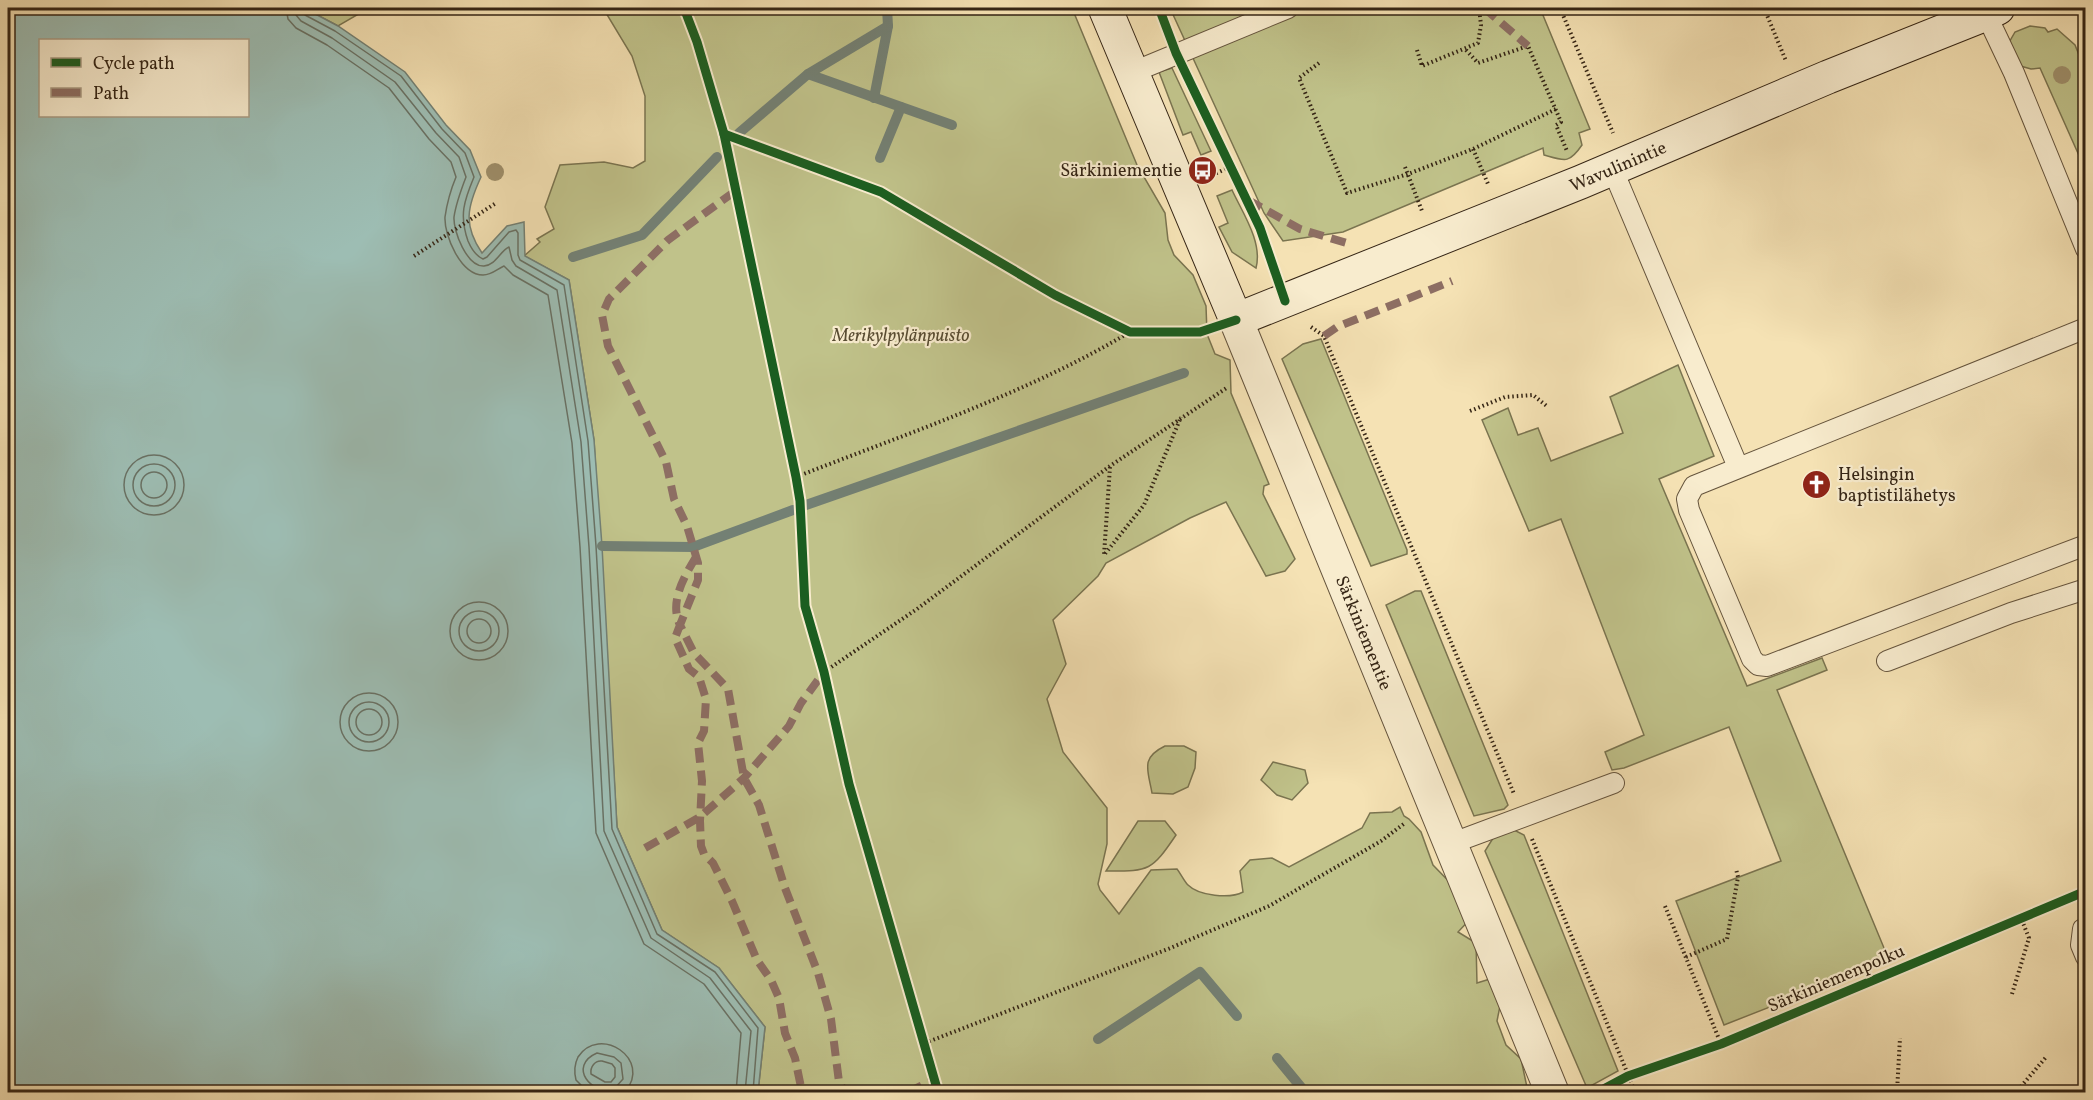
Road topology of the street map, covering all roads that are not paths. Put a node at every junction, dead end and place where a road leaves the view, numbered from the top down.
1 (1105, 8) edge
2 (1288, 8) edge
3 (1992, 11) edge
4 (1131, 73) junction
5 (1612, 168) junction
6 (2085, 249) edge
7 (1236, 320) junction
8 (2085, 328) edge
9 (1738, 467) junction
10 (2085, 545) edge
11 (2085, 589) edge
12 (1887, 661) dead end
13 (1614, 783) dead end
14 (1450, 844) junction
15 (2085, 928) edge
16 (2085, 957) edge
17 (1552, 1092) edge

1 - 4 street, Särkiniementie
2 - 4 lane
3 - 5 street, Wavulinintie
3 - 6 lane
4 - 7 street, Särkiniementie
5 - 7 street, Wavulinintie
5 - 9 lane
7 - 14 street, Särkiniementie
8 - 9 lane
9 - 10 lane
11 - 12 lane
13 - 14 lane
14 - 17 street, Särkiniementie
15 - 16 lane

